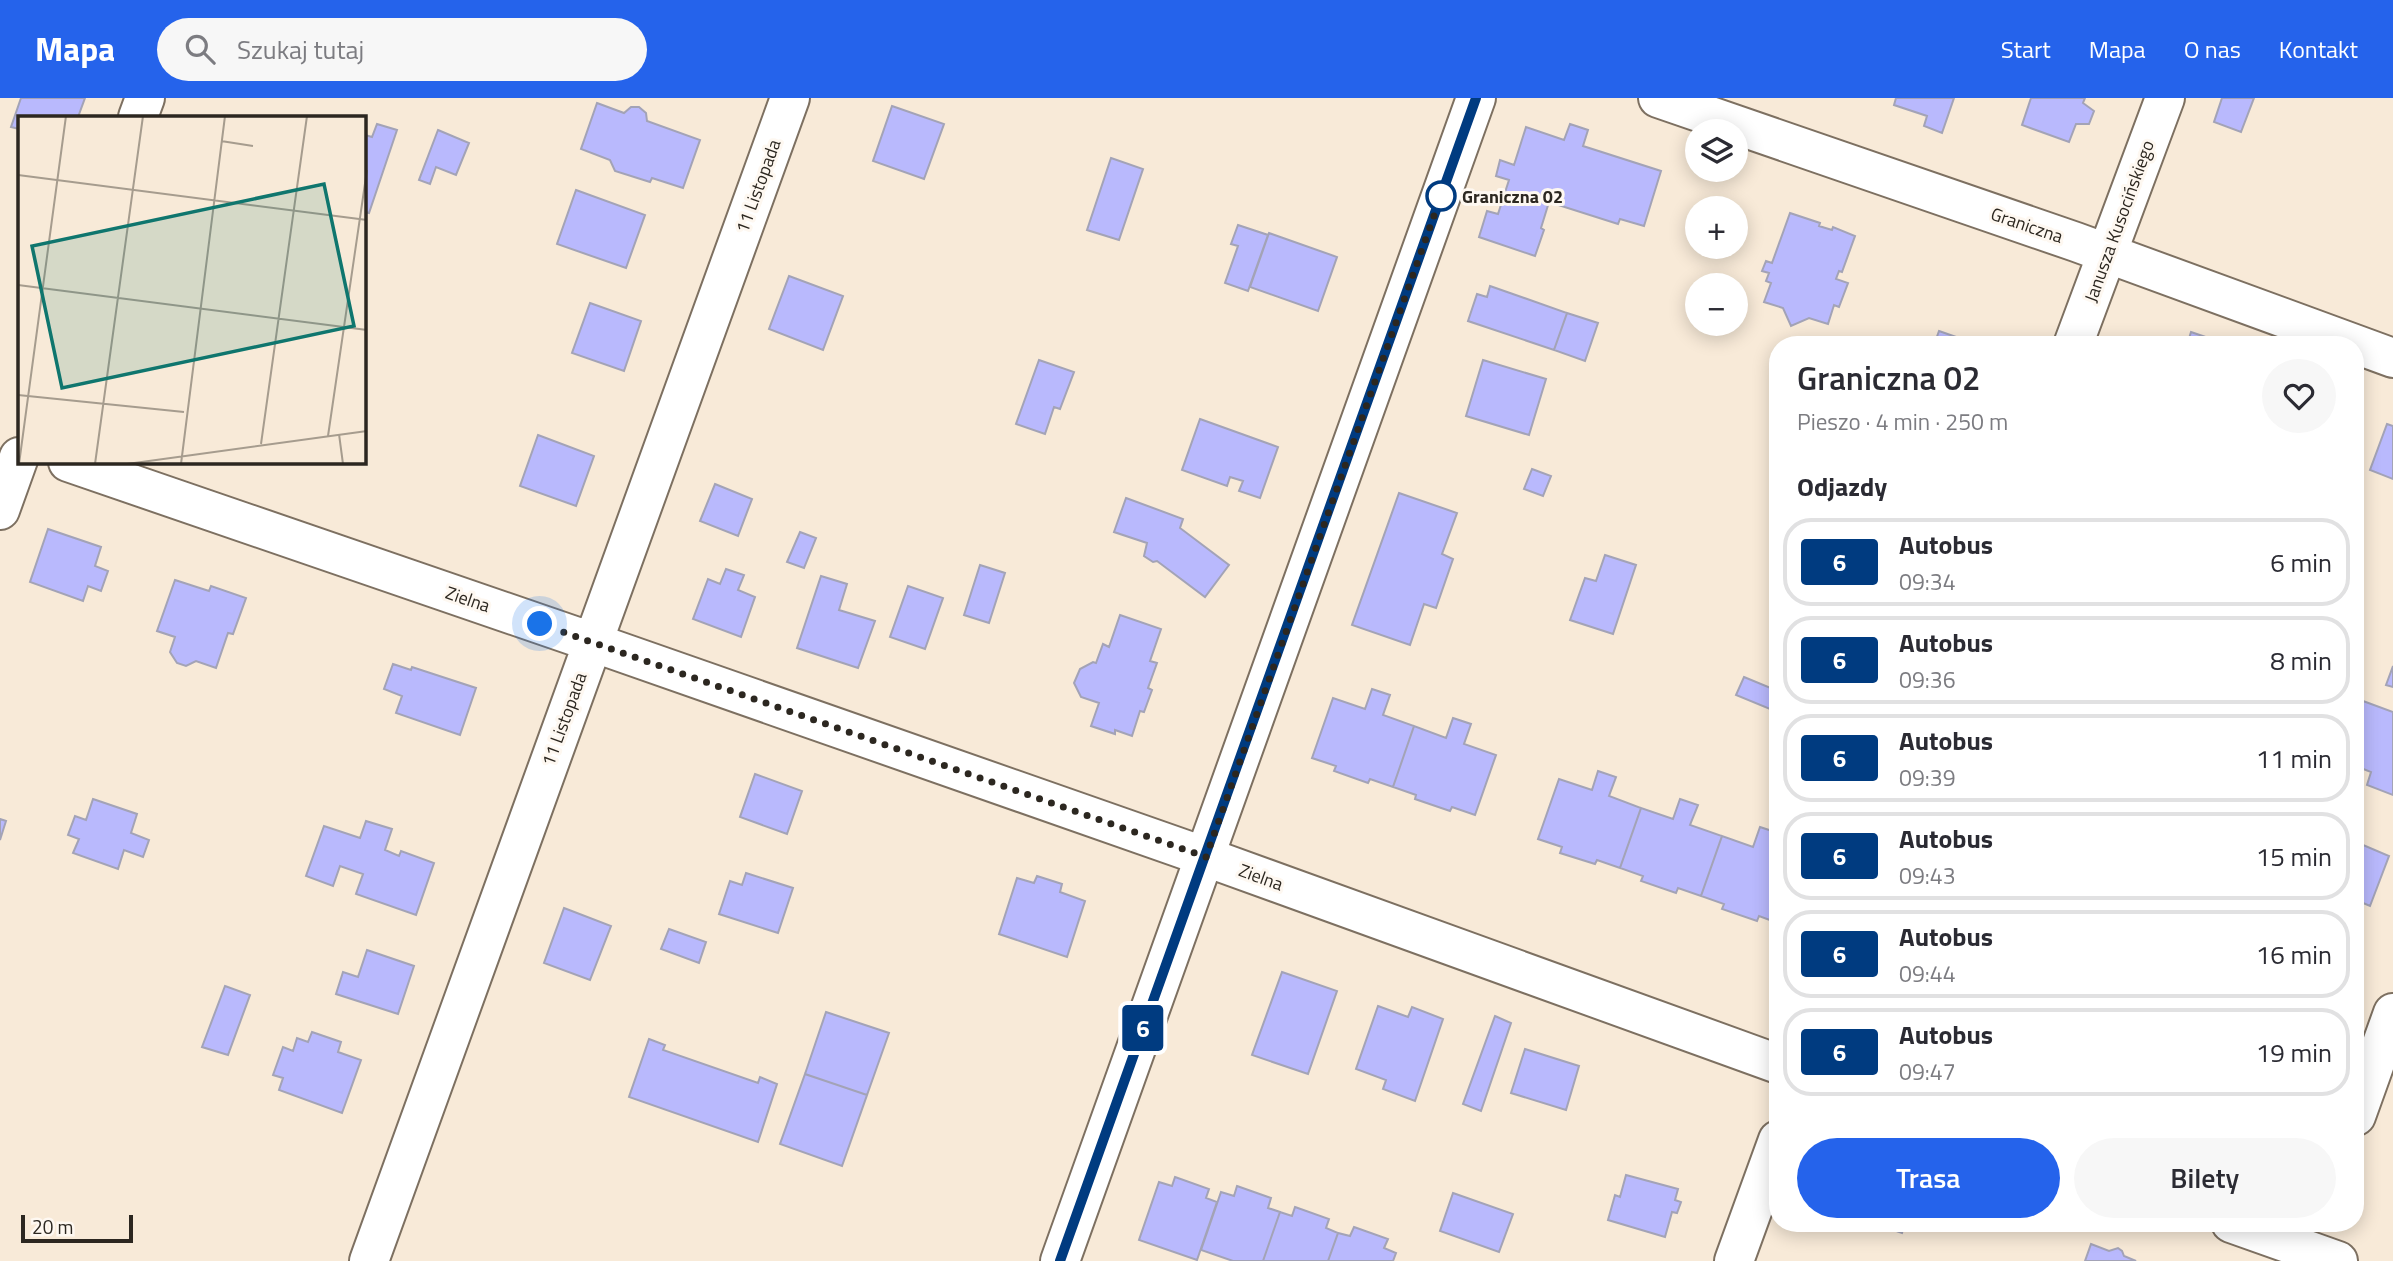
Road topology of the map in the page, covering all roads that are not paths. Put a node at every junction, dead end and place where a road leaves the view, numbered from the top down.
1 (145, 98) edge
2 (790, 98) edge
3 (1476, 98) edge
4 (1658, 98) edge
5 (2165, 98) edge
6 (138, 116) edge
7 (2107, 253) junction
8 (2076, 336) edge
9 (2333, 336) edge
10 (2364, 347) edge
11 (2393, 358) edge
12 (0, 439) edge
13 (18, 445) edge
14 (18, 460) edge
15 (74, 464) edge
16 (0, 510) edge
17 (592, 642) junction
18 (1206, 857) junction
19 (2393, 1013) edge
20 (1769, 1060) edge
21 (2364, 1094) edge
22 (1769, 1165) edge
23 (2260, 1232) edge
24 (2316, 1249) edge
25 (369, 1261) edge
26 (1060, 1261) edge
27 (1734, 1261) edge

1 - 6 street
2 - 17 street, 11 Listopada
3 - 18 street
4 - 7 street, Graniczna
5 - 7 street, Janusza Kusocińskiego
7 - 8 street, Janusza Kusocińskiego
7 - 9 street, Graniczna
10 - 11 street, Graniczna
12 - 13 street
14 - 16 street
15 - 17 street, Zielna
17 - 18 street, Zielna
17 - 25 street, 11 Listopada
18 - 20 street, Zielna
18 - 26 street
19 - 21 street
22 - 27 street
23 - 24 street

